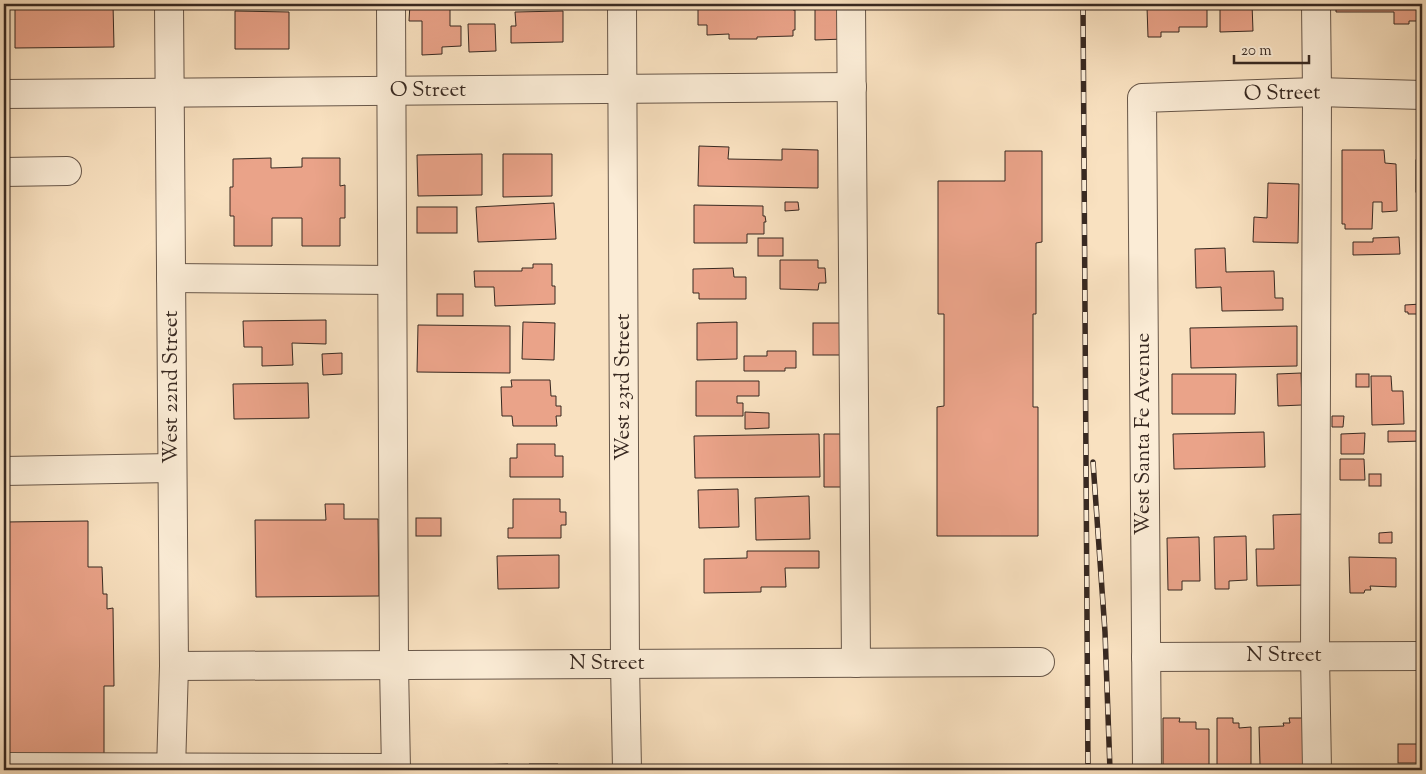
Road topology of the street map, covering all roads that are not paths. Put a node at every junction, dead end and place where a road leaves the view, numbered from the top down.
1 (169, 4) edge
2 (391, 4) edge
3 (622, 4) edge
4 (851, 4) edge
5 (1316, 4) edge
6 (852, 87) junction
7 (622, 89) junction
8 (391, 91) junction
9 (1317, 92) junction
10 (170, 93) junction
11 (4, 94) edge
12 (1422, 95) edge
13 (1142, 98) joint
14 (67, 171) dead end
15 (4, 172) edge
16 (171, 278) junction
17 (392, 280) junction
18 (172, 468) junction
19 (4, 471) edge
20 (1316, 656) junction
21 (1422, 656) edge
22 (1146, 657) junction
23 (1040, 662) dead end
24 (856, 663) junction
25 (625, 664) junction
26 (394, 665) junction
27 (174, 666) junction
28 (4, 767) edge
29 (171, 769) edge
30 (396, 769) edge
31 (628, 770) edge
32 (1147, 770) edge
33 (1317, 770) edge

1 - 10 street, West 22nd Street
2 - 8 street
3 - 7 street, West 23rd Street
4 - 6 street
5 - 9 street
6 - 7 street, O Street
6 - 24 street
7 - 8 street, O Street
7 - 25 street, West 23rd Street
8 - 10 street, O Street
8 - 17 street
9 - 12 street, O Street
9 - 13 street, O Street
9 - 20 street
10 - 11 street, O Street
10 - 16 street, West 22nd Street
13 - 22 street, West Santa Fe Avenue
14 - 15 street
16 - 17 street
16 - 18 street, West 22nd Street
17 - 26 street
18 - 19 street
18 - 27 street, West 22nd Street
20 - 21 street, N Street
20 - 22 street, N Street
20 - 33 street
22 - 32 street, West Santa Fe Avenue
23 - 24 street, N Street
24 - 25 street, N Street
25 - 26 street, N Street
25 - 31 street, West 23rd Street
26 - 27 street, N Street
26 - 30 street
27 - 29 street, West 22nd Street
28 - 29 street
29 - 30 street

